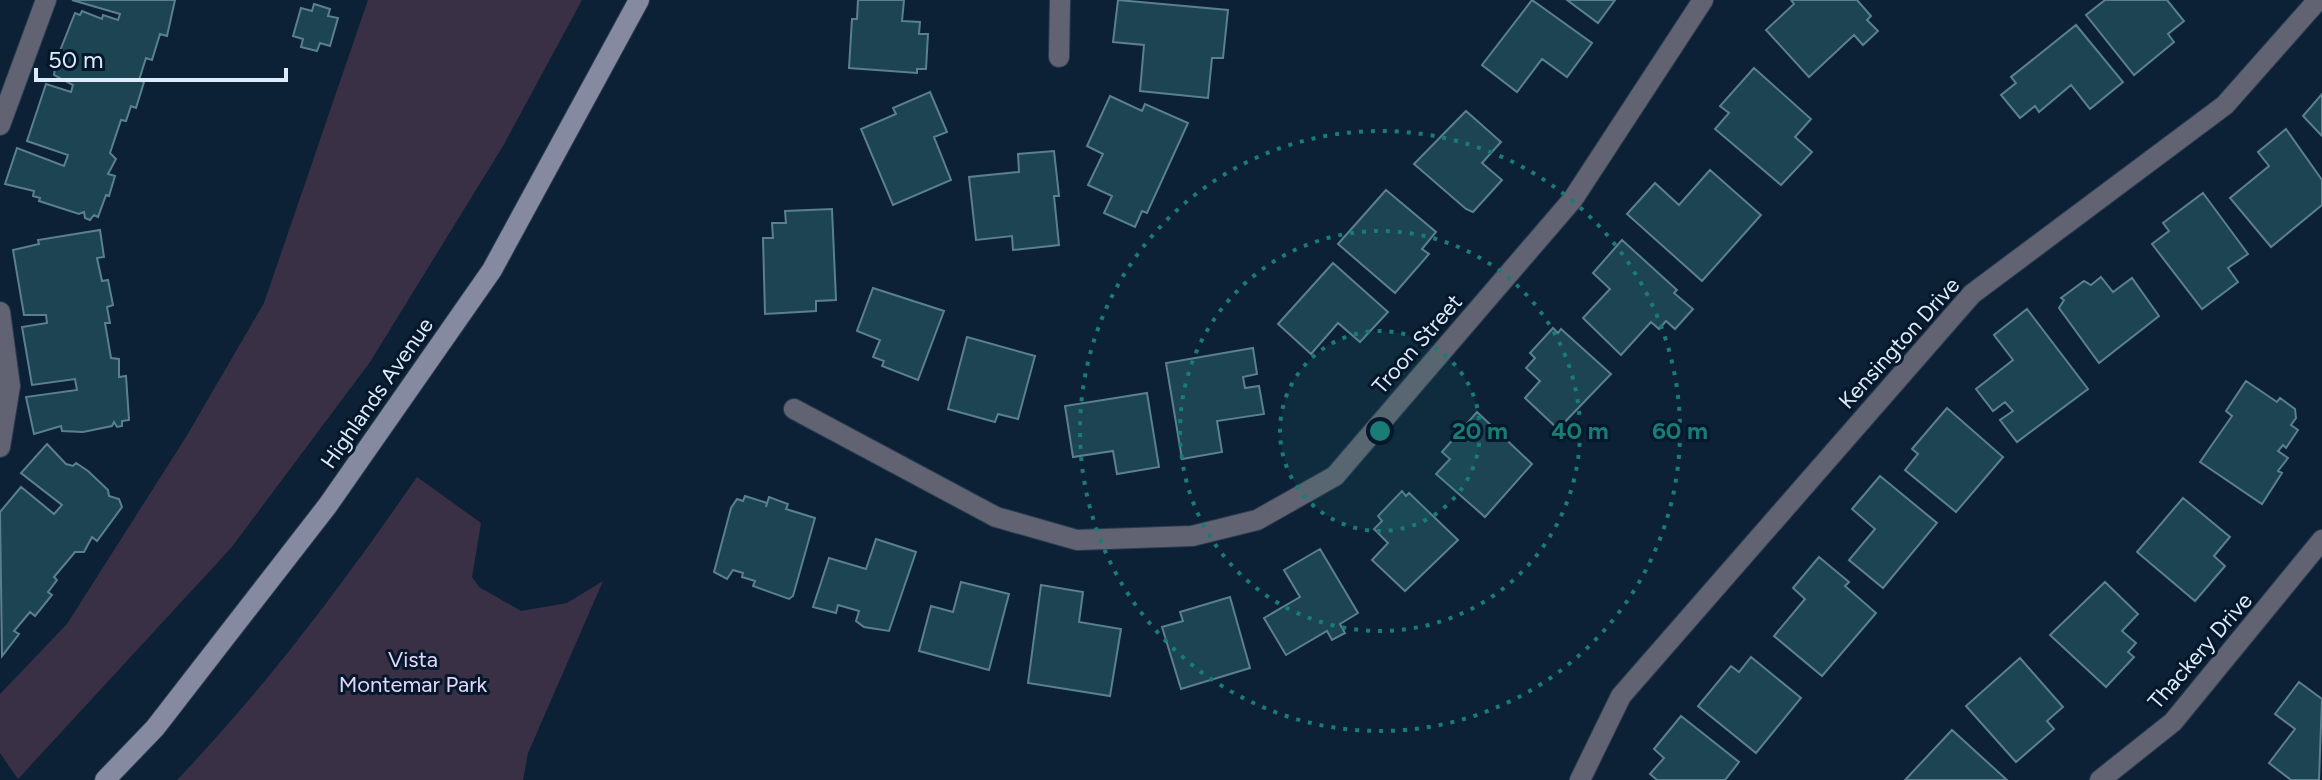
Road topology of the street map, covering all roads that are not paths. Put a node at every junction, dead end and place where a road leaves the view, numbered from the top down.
1 (46, 0) edge
2 (639, 0) edge
3 (1060, 0) edge
4 (1703, 0) edge
5 (2318, 0) edge
6 (1059, 57) dead end
7 (0, 125) edge
8 (0, 312) edge
9 (794, 409) dead end
10 (0, 447) edge
11 (2322, 540) edge
12 (105, 780) edge
13 (1580, 780) edge
14 (2100, 780) edge

1 - 7 street
2 - 12 main road, Highlands Avenue
3 - 6 street
4 - 9 street, Troon Street
5 - 13 street, Kensington Drive
8 - 10 street
11 - 14 street, Thackery Drive

